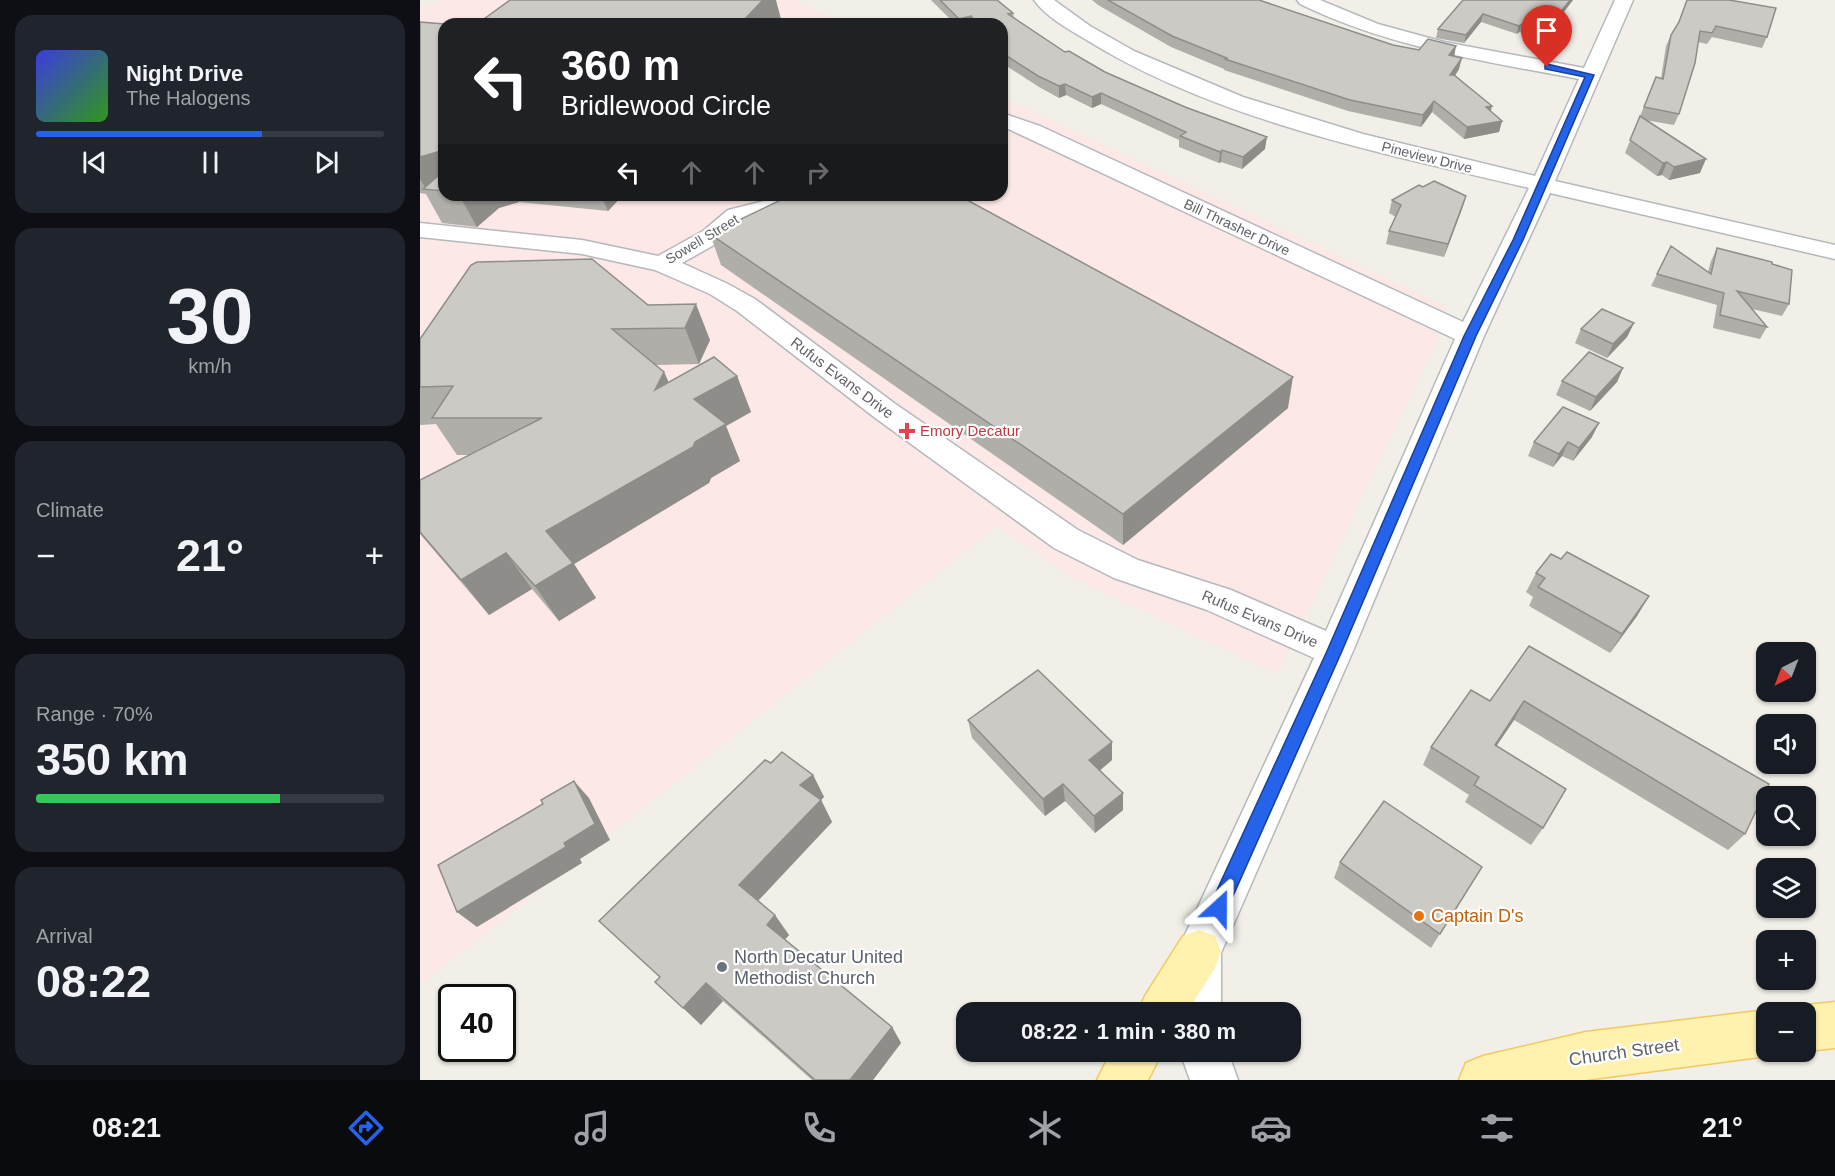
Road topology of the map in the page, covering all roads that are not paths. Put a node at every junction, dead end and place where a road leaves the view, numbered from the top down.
1 (1043, 0) edge
2 (1306, 0) edge
3 (1624, 0) edge
4 (1590, 75) junction
5 (1008, 121) edge
6 (1543, 185) junction
7 (793, 201) edge
8 (420, 230) edge
9 (512, 238) junction
10 (1835, 252) edge
11 (489, 264) edge
12 (662, 264) junction
13 (1470, 336) junction
14 (1335, 651) junction
15 (1199, 952) junction
16 (1167, 1002) edge
17 (1198, 1002) edge
18 (1835, 1025) edge
19 (1816, 1027) edge
20 (1756, 1034) edge
21 (1132, 1062) edge
22 (1208, 1062) edge
23 (1121, 1080) edge
24 (1214, 1080) edge
25 (1483, 1080) edge

1 - 6 street, Pineview Drive
2 - 4 street
3 - 4 street
4 - 6 street
5 - 13 street, Bill Thrasher Drive
6 - 10 street, Pineview Drive
6 - 13 street
7 - 12 street, Sowell Street
8 - 9 street, Rufus Evans Drive
9 - 11 street
9 - 12 street, Rufus Evans Drive
12 - 14 street, Rufus Evans Drive
13 - 14 street
14 - 15 street
15 - 16 main road
15 - 17 street
18 - 19 main road
20 - 25 main road, Church Street
21 - 23 main road
22 - 24 street

